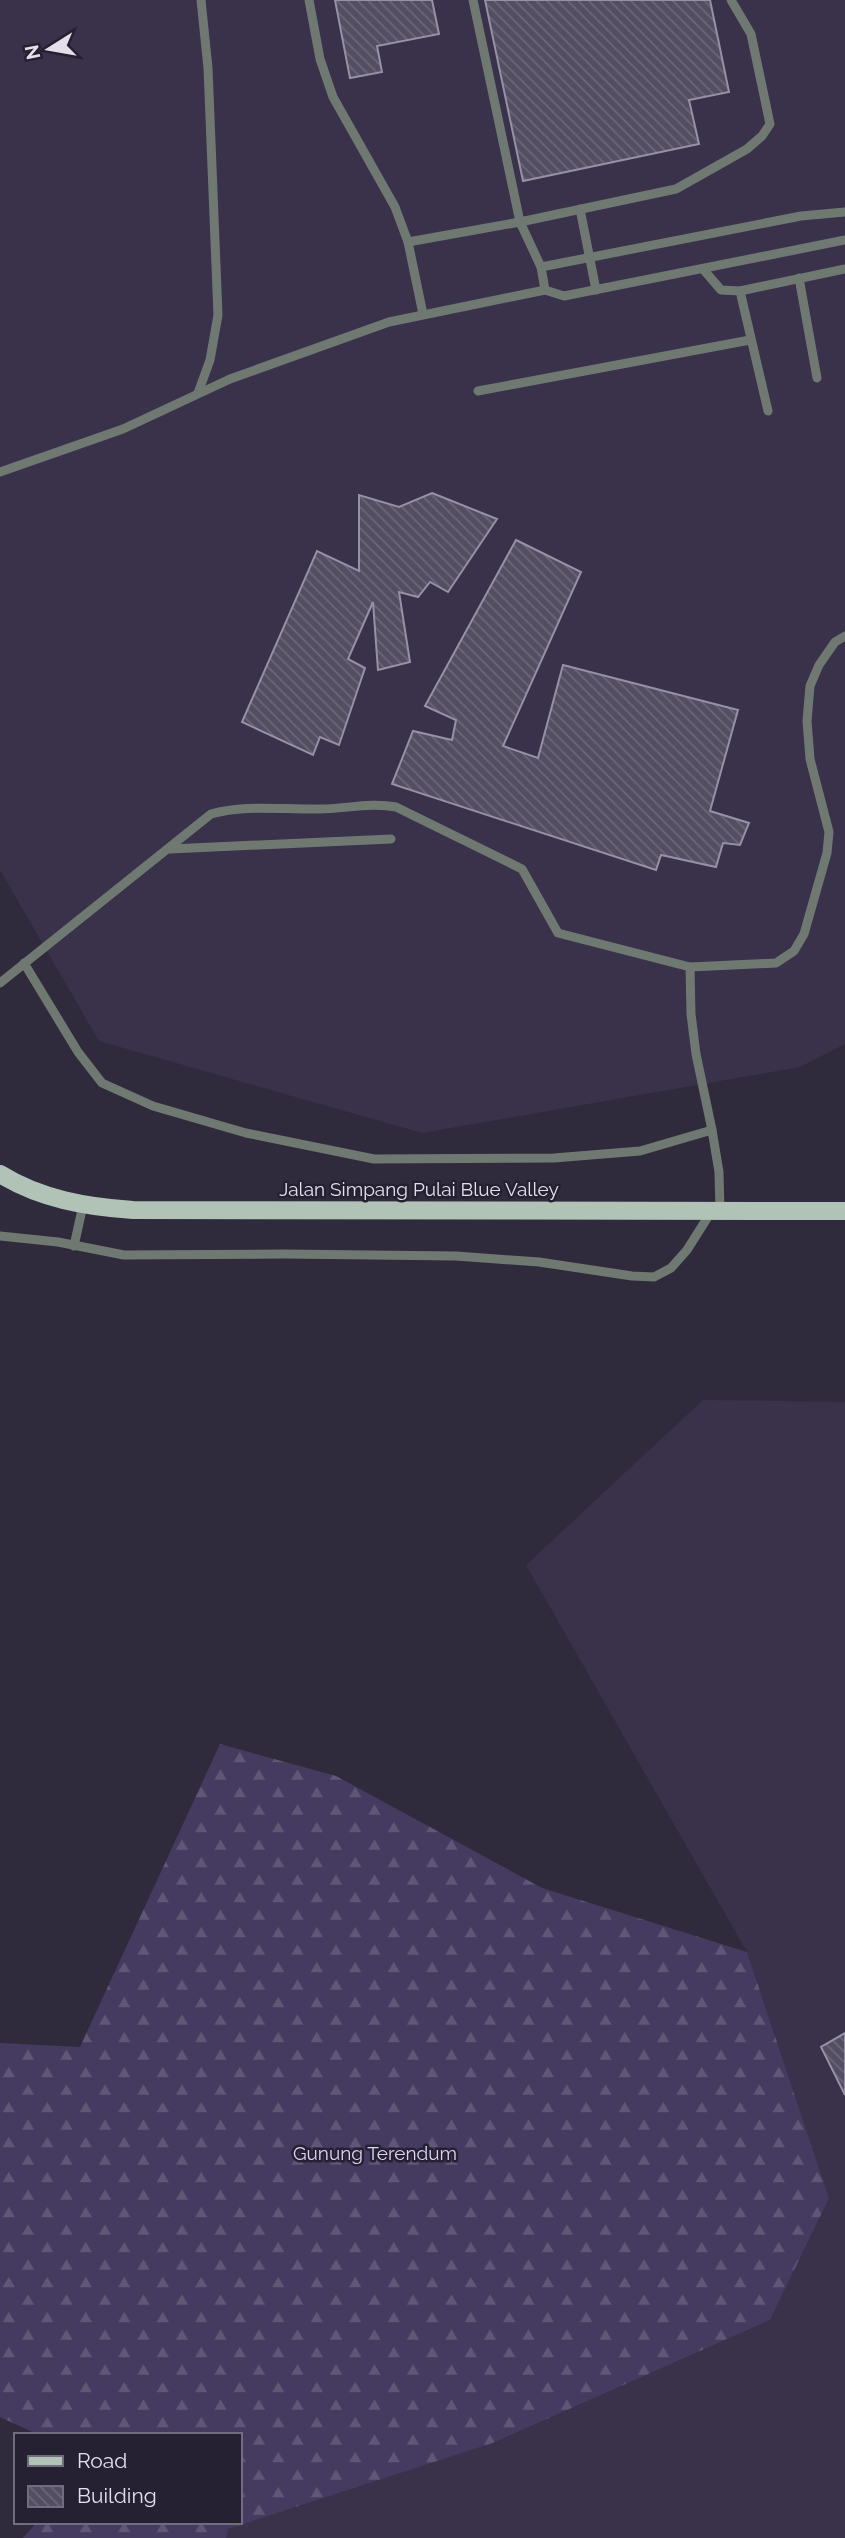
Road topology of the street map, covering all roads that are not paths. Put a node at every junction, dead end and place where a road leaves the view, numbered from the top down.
1 (201, 0) edge
2 (309, 0) edge
3 (473, 0) edge
4 (731, 0) edge
5 (580, 209) junction
6 (845, 212) edge
7 (520, 222) junction
8 (845, 240) edge
9 (408, 242) junction
10 (589, 258) junction
11 (541, 267) junction
12 (703, 269) junction
13 (845, 269) edge
14 (799, 278) junction
15 (545, 290) junction
16 (596, 290) junction
17 (740, 291) junction
18 (422, 314) junction
19 (750, 340) junction
20 (817, 378) dead end
21 (478, 391) dead end
22 (198, 393) junction
23 (768, 411) dead end
24 (0, 472) edge
25 (845, 636) edge
26 (391, 839) dead end
27 (170, 849) junction
28 (24, 963) junction
29 (690, 967) junction
30 (0, 983) edge
31 (712, 1130) junction
32 (0, 1174) edge
33 (83, 1205) junction
34 (845, 1211) edge
35 (715, 1212) junction
36 (0, 1236) edge
37 (74, 1245) junction

1 - 22 lane
2 - 9 lane
3 - 7 lane
4 - 5 lane
5 - 7 lane
5 - 10 lane
6 - 10 lane
7 - 9 lane
7 - 11 lane
8 - 12 lane
9 - 18 lane
10 - 11 lane
10 - 16 lane
11 - 15 lane
12 - 16 lane
12 - 17 lane
13 - 14 lane
14 - 17 lane
14 - 20 lane
15 - 16 lane
15 - 18 lane
17 - 19 lane
18 - 22 lane
19 - 21 lane
19 - 23 lane
22 - 24 lane
25 - 29 lane
26 - 27 lane
27 - 28 lane
27 - 29 lane
28 - 30 lane
28 - 31 lane
29 - 31 lane
31 - 35 lane
32 - 33 main road, Jalan Simpang Pulai Blue Valley
33 - 35 main road, Jalan Simpang Pulai Blue Valley
33 - 37 lane
34 - 35 main road, Jalan Simpang Pulai Blue Valley
35 - 37 lane
36 - 37 lane

